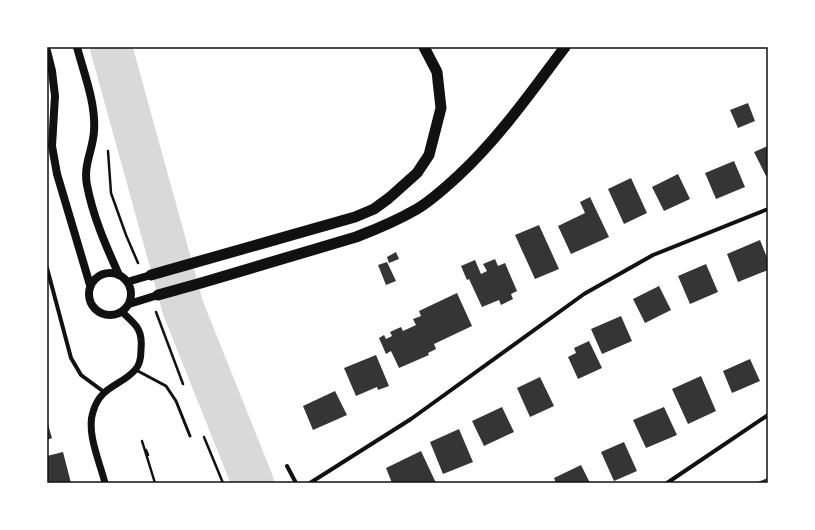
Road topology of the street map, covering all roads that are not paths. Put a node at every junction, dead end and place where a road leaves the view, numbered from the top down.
1 (77, 47) edge
2 (424, 47) edge
3 (565, 47) edge
4 (47, 51) edge
5 (768, 209) edge
6 (47, 268) edge
7 (119, 275) junction
8 (151, 275) joint
9 (127, 282) junction
10 (90, 285) junction
11 (158, 295) joint
12 (129, 304) junction
13 (122, 312) junction
14 (136, 370) junction
15 (104, 392) junction
16 (768, 415) edge
17 (190, 436) dead end
18 (287, 466) dead end
19 (105, 483) edge
20 (296, 483) edge
21 (310, 483) edge
22 (667, 483) edge

1 - 7 main road
2 - 8 highway
3 - 11 highway
4 - 10 main road
5 - 21 street
6 - 15 street
7 - 9 main road
7 - 10 main road
8 - 9 main road
9 - 12 main road
10 - 13 main road
11 - 12 main road
12 - 13 main road
13 - 14 street
14 - 15 street
14 - 17 lane
15 - 19 street
16 - 22 street
18 - 20 street

